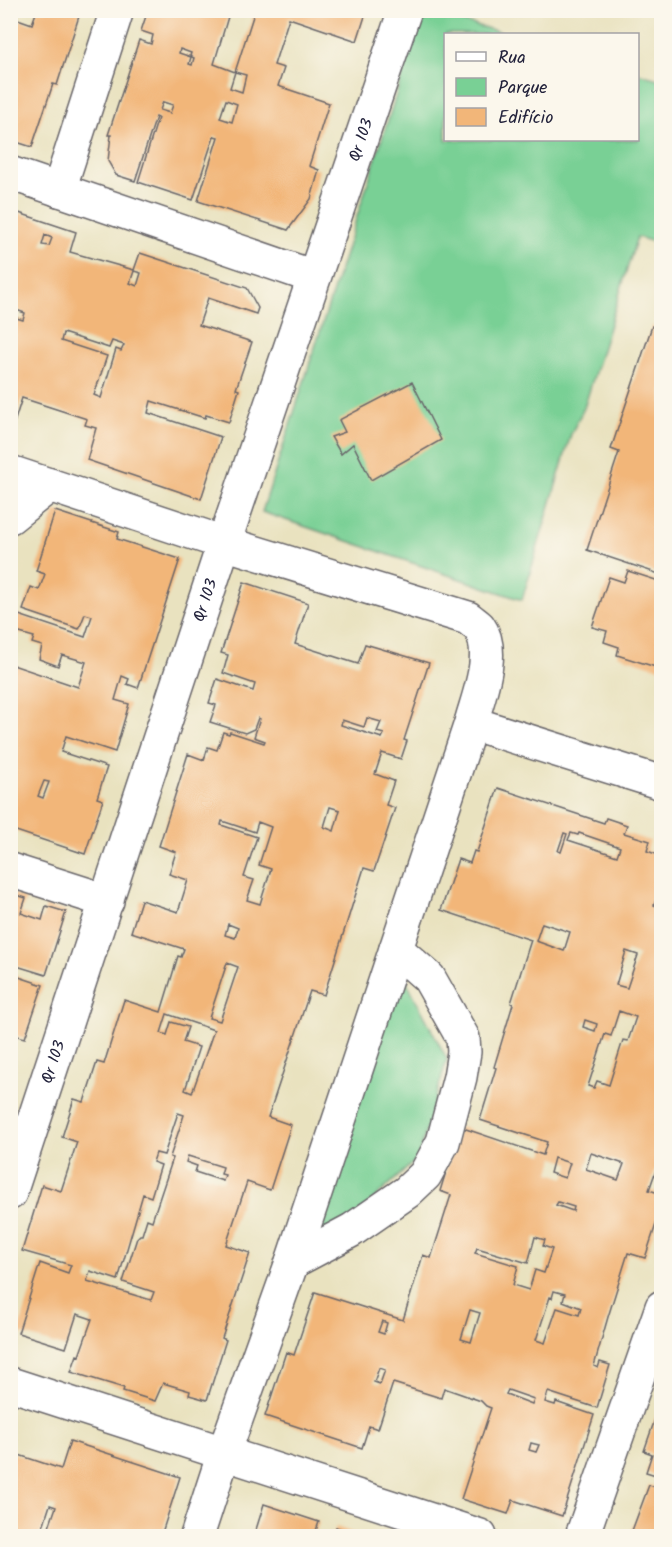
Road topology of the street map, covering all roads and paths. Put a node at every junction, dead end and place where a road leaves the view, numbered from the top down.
1 (117, 10) edge
2 (405, 10) edge
3 (10, 173) edge
4 (59, 190) junction
5 (314, 278) junction
6 (10, 472) edge
7 (50, 485) junction
8 (10, 517) edge
9 (224, 543) junction
10 (471, 723) junction
11 (662, 783) edge
12 (10, 870) edge
13 (107, 901) junction
14 (396, 949) junction
15 (10, 1193) edge
16 (292, 1262) junction
17 (662, 1307) edge
18 (10, 1384) edge
19 (224, 1453) junction
20 (197, 1536) edge
21 (480, 1536) edge
22 (582, 1536) edge

1 - 4 street
2 - 5 street, Qr 103
3 - 4 street
4 - 5 street
5 - 9 street, Qr 103
6 - 7 street
7 - 8 street
7 - 9 street
9 - 10 street
9 - 13 street, Qr 103
10 - 11 street
10 - 14 street
12 - 13 street
13 - 15 street, Qr 103
14 - 16 street
14 - 16 street
16 - 19 street
17 - 22 street
18 - 19 street
19 - 20 street
19 - 21 street

